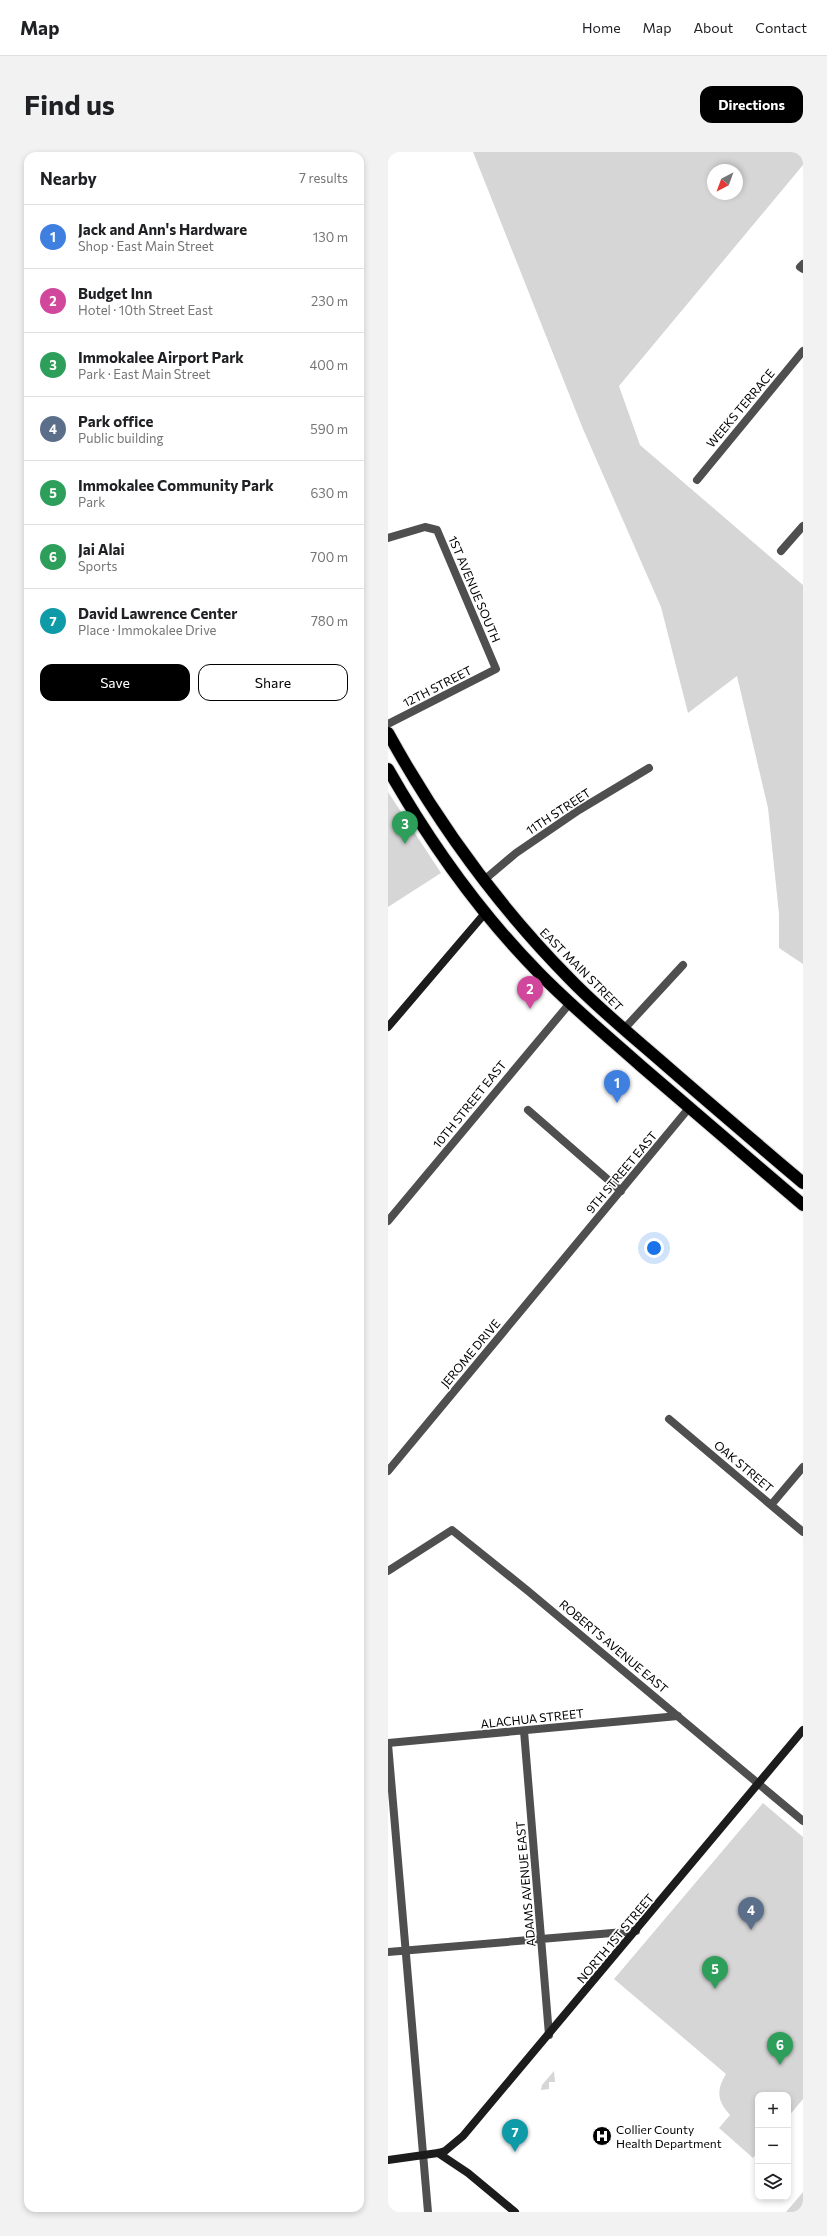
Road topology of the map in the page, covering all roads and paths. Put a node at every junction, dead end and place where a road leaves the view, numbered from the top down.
1 (803, 351) edge
2 (697, 480) dead end
3 (803, 526) edge
4 (388, 538) edge
5 (781, 551) dead end
6 (496, 669) joint
7 (388, 724) edge
8 (388, 733) edge
9 (649, 768) dead end
10 (388, 769) edge
11 (484, 880) junction
12 (500, 900) junction
13 (486, 912) junction
14 (683, 965) dead end
15 (570, 1003) junction
16 (388, 1027) edge
17 (624, 1030) junction
18 (701, 1096) junction
19 (689, 1108) junction
20 (528, 1110) dead end
21 (803, 1183) edge
22 (621, 1191) junction
23 (803, 1204) edge
24 (388, 1221) edge
25 (570, 1251) joint
26 (669, 1419) dead end
27 (803, 1468) edge
28 (388, 1471) edge
29 (771, 1505) junction
30 (803, 1532) edge
31 (388, 1570) edge
32 (678, 1716) junction
33 (803, 1730) edge
34 (524, 1731) junction
35 (388, 1744) edge
36 (759, 1783) junction
37 (803, 1821) edge
38 (636, 1931) junction
39 (542, 1939) junction
40 (406, 1950) junction
41 (388, 1952) edge
42 (549, 2035) junction
43 (438, 2153) junction
44 (424, 2156) junction
45 (388, 2160) edge
46 (428, 2212) edge
47 (515, 2212) edge

1 - 2 street, WEEKS TERRACE
3 - 5 street
4 - 6 street, 1ST AVENUE SOUTH
6 - 7 street, 12TH STREET
8 - 11 highway, EAST MAIN STREET
9 - 11 street, 11TH STREET
10 - 13 highway
11 - 12 highway, EAST MAIN STREET
12 - 13 highway
12 - 17 highway, EAST MAIN STREET
13 - 15 highway
13 - 16 street
14 - 17 street
15 - 19 highway
15 - 24 street, 10TH STREET EAST
17 - 18 highway, EAST MAIN STREET
18 - 19 highway
18 - 21 highway, EAST MAIN STREET
19 - 22 street, 9TH STREET EAST
19 - 23 highway
20 - 22 street
22 - 25 street, 9TH STREET EAST
25 - 28 street, JEROME DRIVE
26 - 29 street, OAK STREET
27 - 29 street
29 - 30 street, OAK STREET
31 - 32 street, ROBERTS AVENUE EAST
32 - 34 street, ALACHUA STREET
32 - 36 street, ROBERTS AVENUE EAST
33 - 36 street, NORTH 1ST STREET
34 - 35 street, ALACHUA STREET
34 - 39 street, ADAMS AVENUE EAST
35 - 40 street
36 - 37 street, ROBERTS AVENUE EAST
36 - 38 street, NORTH 1ST STREET
38 - 39 street
38 - 42 street, NORTH 1ST STREET
39 - 40 street
39 - 42 street, ADAMS AVENUE EAST
40 - 41 street
40 - 44 street
42 - 43 street, NORTH 1ST STREET
43 - 44 street, NORTH 1ST STREET
43 - 47 street
44 - 45 street, NORTH 1ST STREET
44 - 46 street

